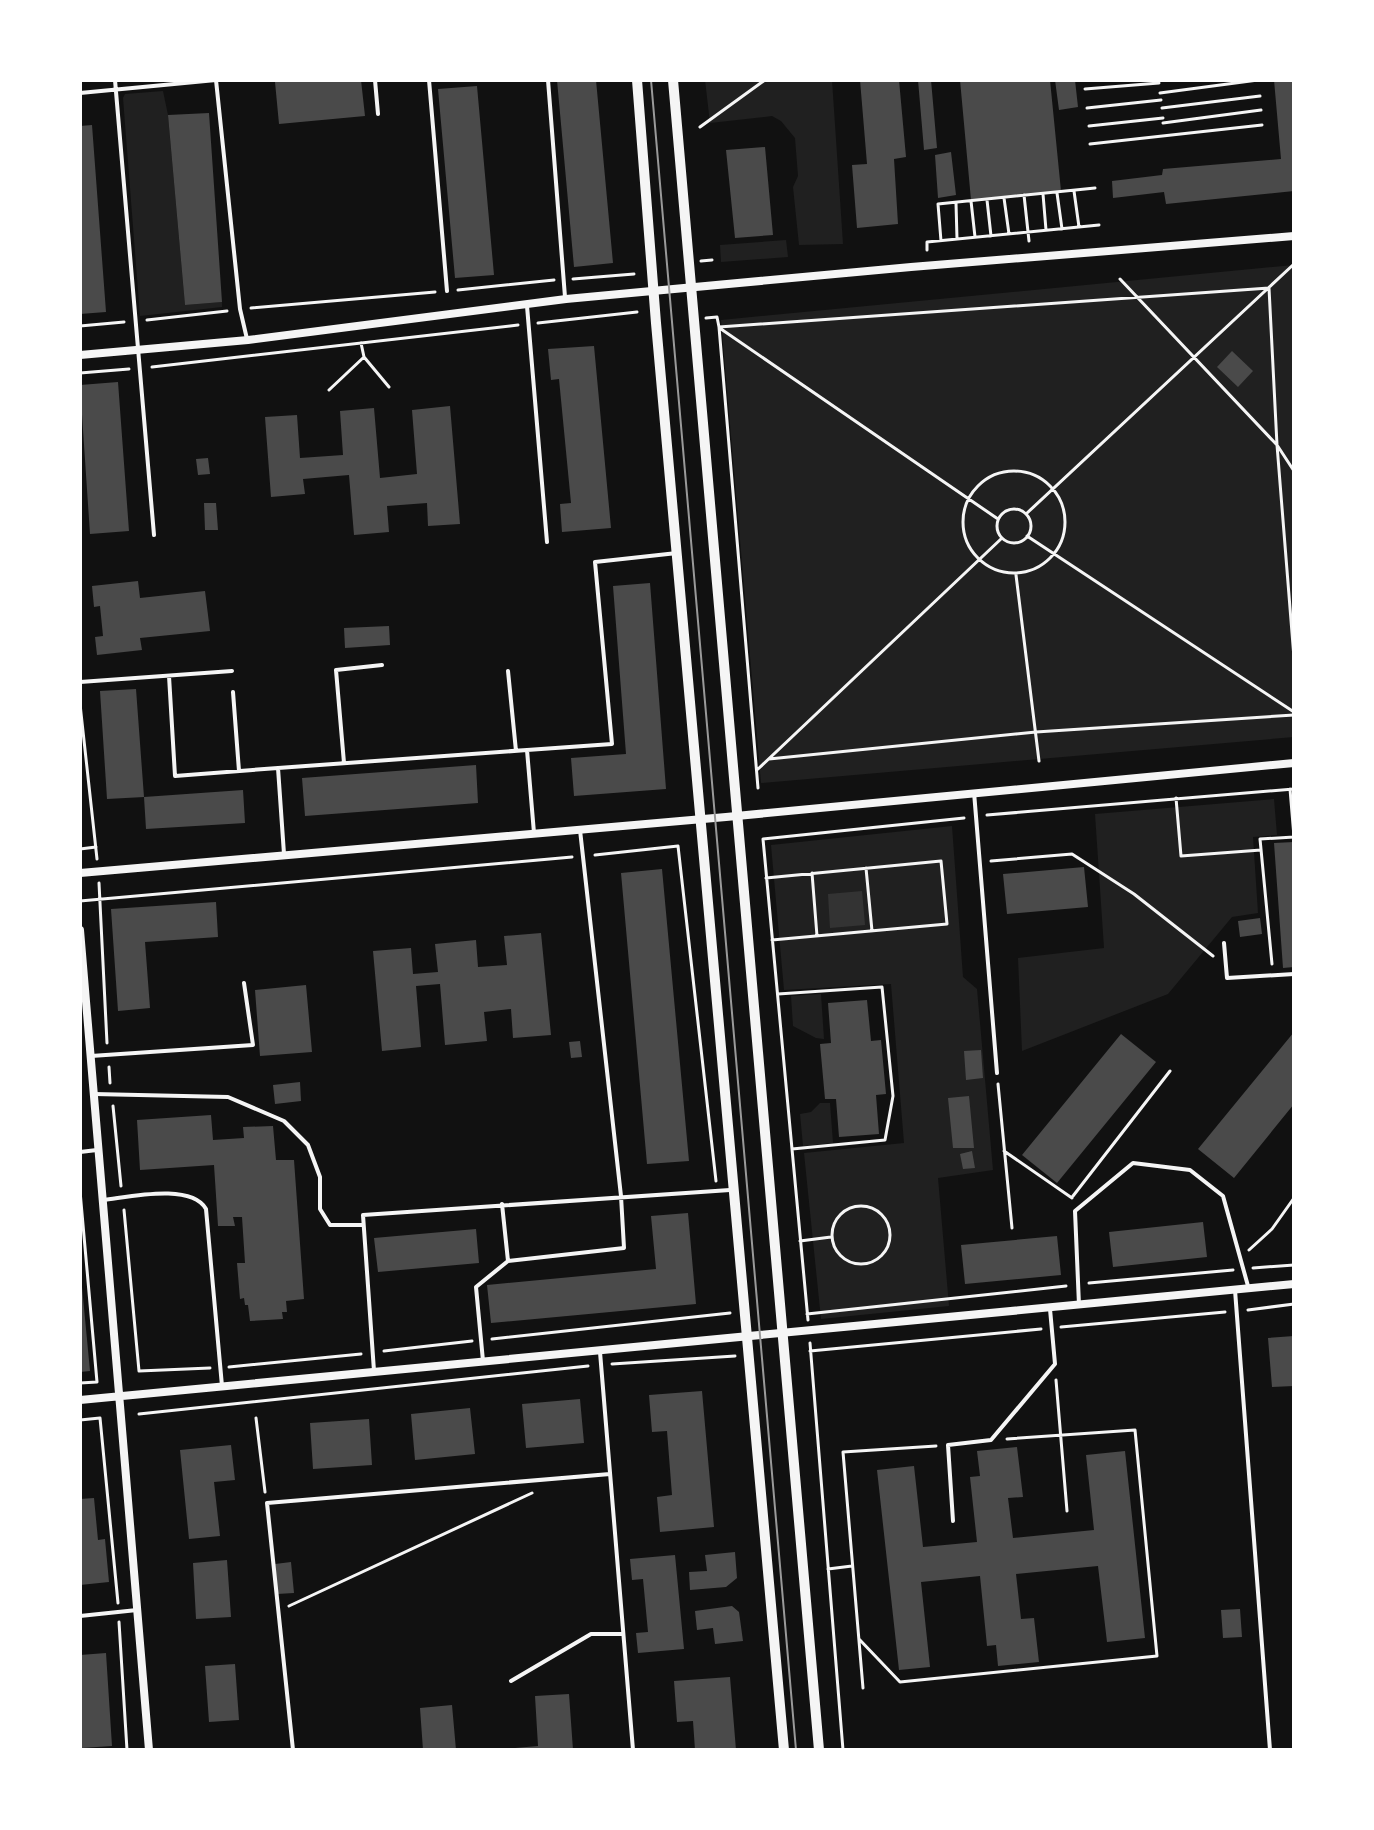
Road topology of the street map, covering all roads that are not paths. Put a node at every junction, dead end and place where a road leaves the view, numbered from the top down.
1 (115, 80) edge
2 (216, 80) edge
3 (375, 80) edge
4 (429, 80) edge
5 (548, 80) edge
6 (637, 80) edge
7 (673, 80) edge
8 (116, 90) junction
9 (80, 93) edge
10 (378, 114) dead end
11 (1294, 236) edge
12 (692, 288) junction
13 (447, 291) road end
14 (653, 292) junction
15 (566, 299) junction
16 (527, 303) junction
17 (248, 340) junction
18 (137, 350) junction
19 (80, 355) edge
20 (154, 535) dead end
21 (547, 542) dead end
22 (677, 553) junction
23 (382, 665) dead end
24 (232, 671) dead end
25 (508, 671) dead end
26 (169, 676) junction
27 (80, 682) edge
28 (233, 692) dead end
29 (527, 750) junction
30 (516, 751) junction
31 (344, 763) junction
32 (1294, 763) edge
33 (278, 768) junction
34 (239, 771) junction
35 (974, 792) junction
36 (738, 816) junction
37 (701, 819) junction
38 (580, 830) junction
39 (534, 834) junction
40 (284, 856) junction
41 (80, 873) edge
42 (80, 930) edge
43 (1224, 943) dead end
44 (1294, 974) edge
45 (244, 983) dead end
46 (89, 1056) junction
47 (997, 1073) road end
48 (92, 1094) junction
49 (97, 1150) junction
50 (80, 1152) edge
51 (734, 1189) junction
52 (621, 1196) junction
53 (101, 1200) junction
54 (502, 1204) junction
55 (363, 1225) junction
56 (508, 1261) junction
57 (1294, 1284) edge
58 (1249, 1288) junction
59 (1235, 1290) junction
60 (1079, 1305) junction
61 (1050, 1308) junction
62 (783, 1334) junction
63 (746, 1337) junction
64 (599, 1350) junction
65 (483, 1361) junction
66 (374, 1371) junction
67 (222, 1386) junction
68 (118, 1396) junction
69 (80, 1400) edge
70 (610, 1474) junction
71 (953, 1521) dead end
72 (137, 1610) junction
73 (80, 1616) edge
74 (623, 1634) junction
75 (511, 1681) dead end
76 (149, 1750) edge
77 (293, 1750) edge
78 (633, 1750) edge
79 (784, 1750) edge
80 (819, 1750) edge
81 (1270, 1750) edge

1 - 8 lane
2 - 8 lane
2 - 17 lane
3 - 10 lane
4 - 13 lane
5 - 15 lane
6 - 14 street
7 - 12 street
8 - 9 lane
8 - 18 lane
11 - 12 street
12 - 14 street
12 - 36 street
14 - 15 street
14 - 22 street
15 - 16 street
16 - 17 street
16 - 21 lane
17 - 18 street
18 - 19 street
18 - 20 lane
22 - 29 lane
22 - 37 street
23 - 31 lane
24 - 26 lane
25 - 30 lane
26 - 27 lane
26 - 34 lane
28 - 34 lane
29 - 30 lane
29 - 39 lane
30 - 31 lane
31 - 33 lane
32 - 35 street
33 - 34 lane
33 - 40 lane
35 - 36 street
35 - 47 lane
36 - 37 street
36 - 62 street
37 - 38 street
37 - 51 street
38 - 39 street
38 - 52 lane
39 - 40 street
40 - 41 street
42 - 46 street
43 - 44 lane
45 - 46 lane
46 - 48 street
48 - 49 street
48 - 55 lane
49 - 50 lane
49 - 53 street
51 - 52 lane
51 - 63 street
52 - 54 lane
52 - 56 lane
53 - 67 lane
53 - 68 street
54 - 55 lane
54 - 56 lane
55 - 66 lane
56 - 65 lane
57 - 58 street
58 - 59 street
58 - 60 lane
59 - 60 street
59 - 81 lane
60 - 61 street
61 - 62 street
61 - 71 lane
62 - 63 street
62 - 80 street
63 - 64 street
63 - 79 street
64 - 65 street
64 - 70 lane
65 - 66 street
66 - 67 street
67 - 68 street
68 - 69 street
68 - 72 street
70 - 74 lane
70 - 77 lane
72 - 73 lane
72 - 76 street
74 - 75 lane
74 - 78 lane

